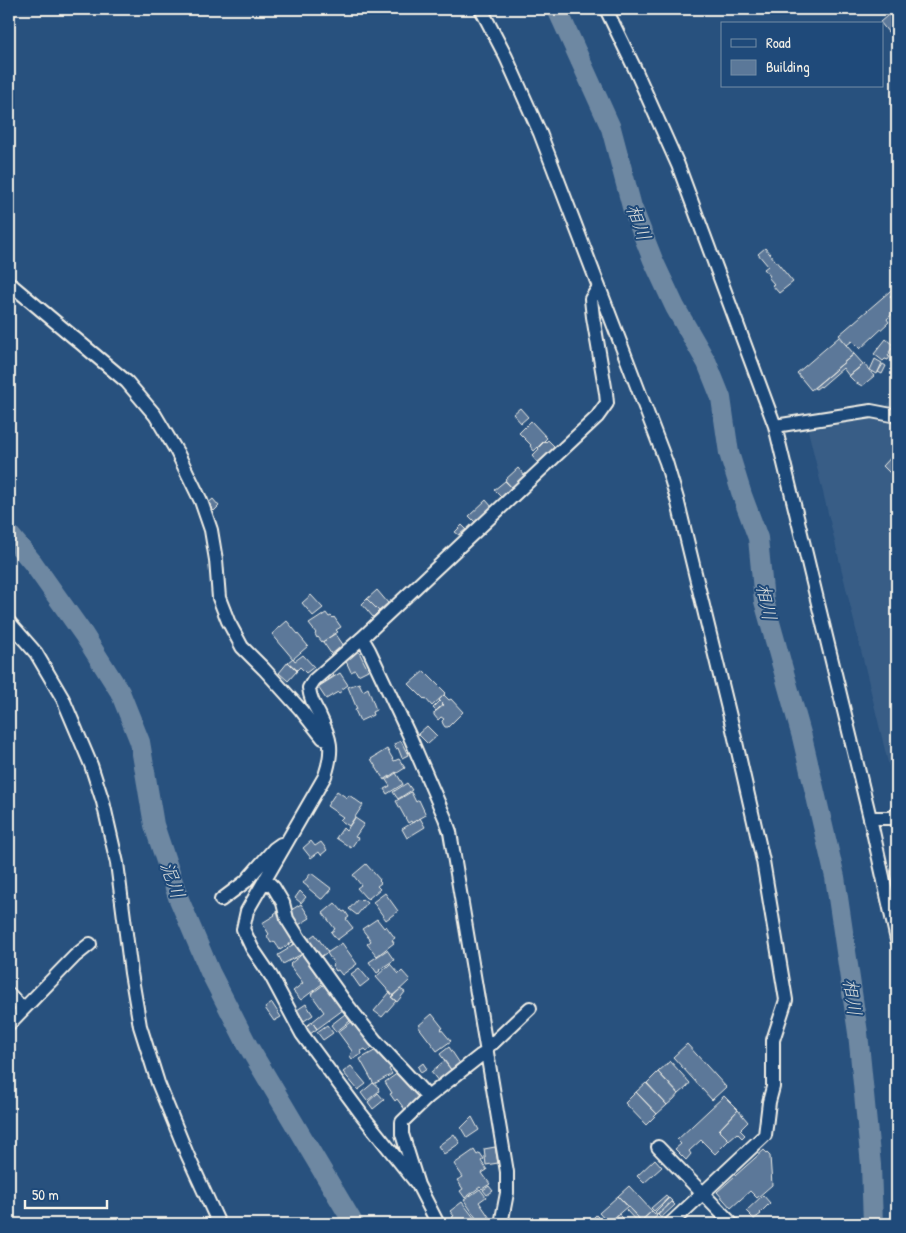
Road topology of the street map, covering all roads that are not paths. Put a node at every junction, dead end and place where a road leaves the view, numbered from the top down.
1 (480, 9) edge
2 (606, 9) edge
3 (9, 283) edge
4 (599, 287) junction
5 (897, 416) edge
6 (775, 426) junction
7 (9, 622) edge
8 (362, 638) junction
9 (330, 740) junction
10 (897, 813) edge
11 (870, 818) junction
12 (290, 837) junction
13 (264, 879) junction
14 (221, 900) dead end
15 (897, 934) edge
16 (90, 944) dead end
17 (9, 994) edge
18 (530, 1008) dead end
19 (23, 1009) junction
20 (9, 1024) edge
21 (486, 1049) junction
22 (428, 1097) junction
23 (658, 1147) dead end
24 (418, 1185) junction
25 (703, 1193) junction
26 (219, 1224) edge
27 (438, 1224) edge
28 (501, 1224) edge
29 (670, 1224) edge
30 (732, 1224) edge

1 - 4 street
2 - 6 street
3 - 9 street
4 - 8 street
4 - 25 street
5 - 6 street
6 - 11 street
7 - 26 street
8 - 9 street
8 - 21 street
9 - 12 street
10 - 11 street
11 - 15 street
12 - 13 street
12 - 14 street
13 - 22 street
13 - 24 street
16 - 19 street
17 - 19 street
18 - 21 street
19 - 20 street
21 - 22 street
21 - 28 street
22 - 24 street
23 - 25 street
24 - 27 street
25 - 29 street
25 - 30 street

